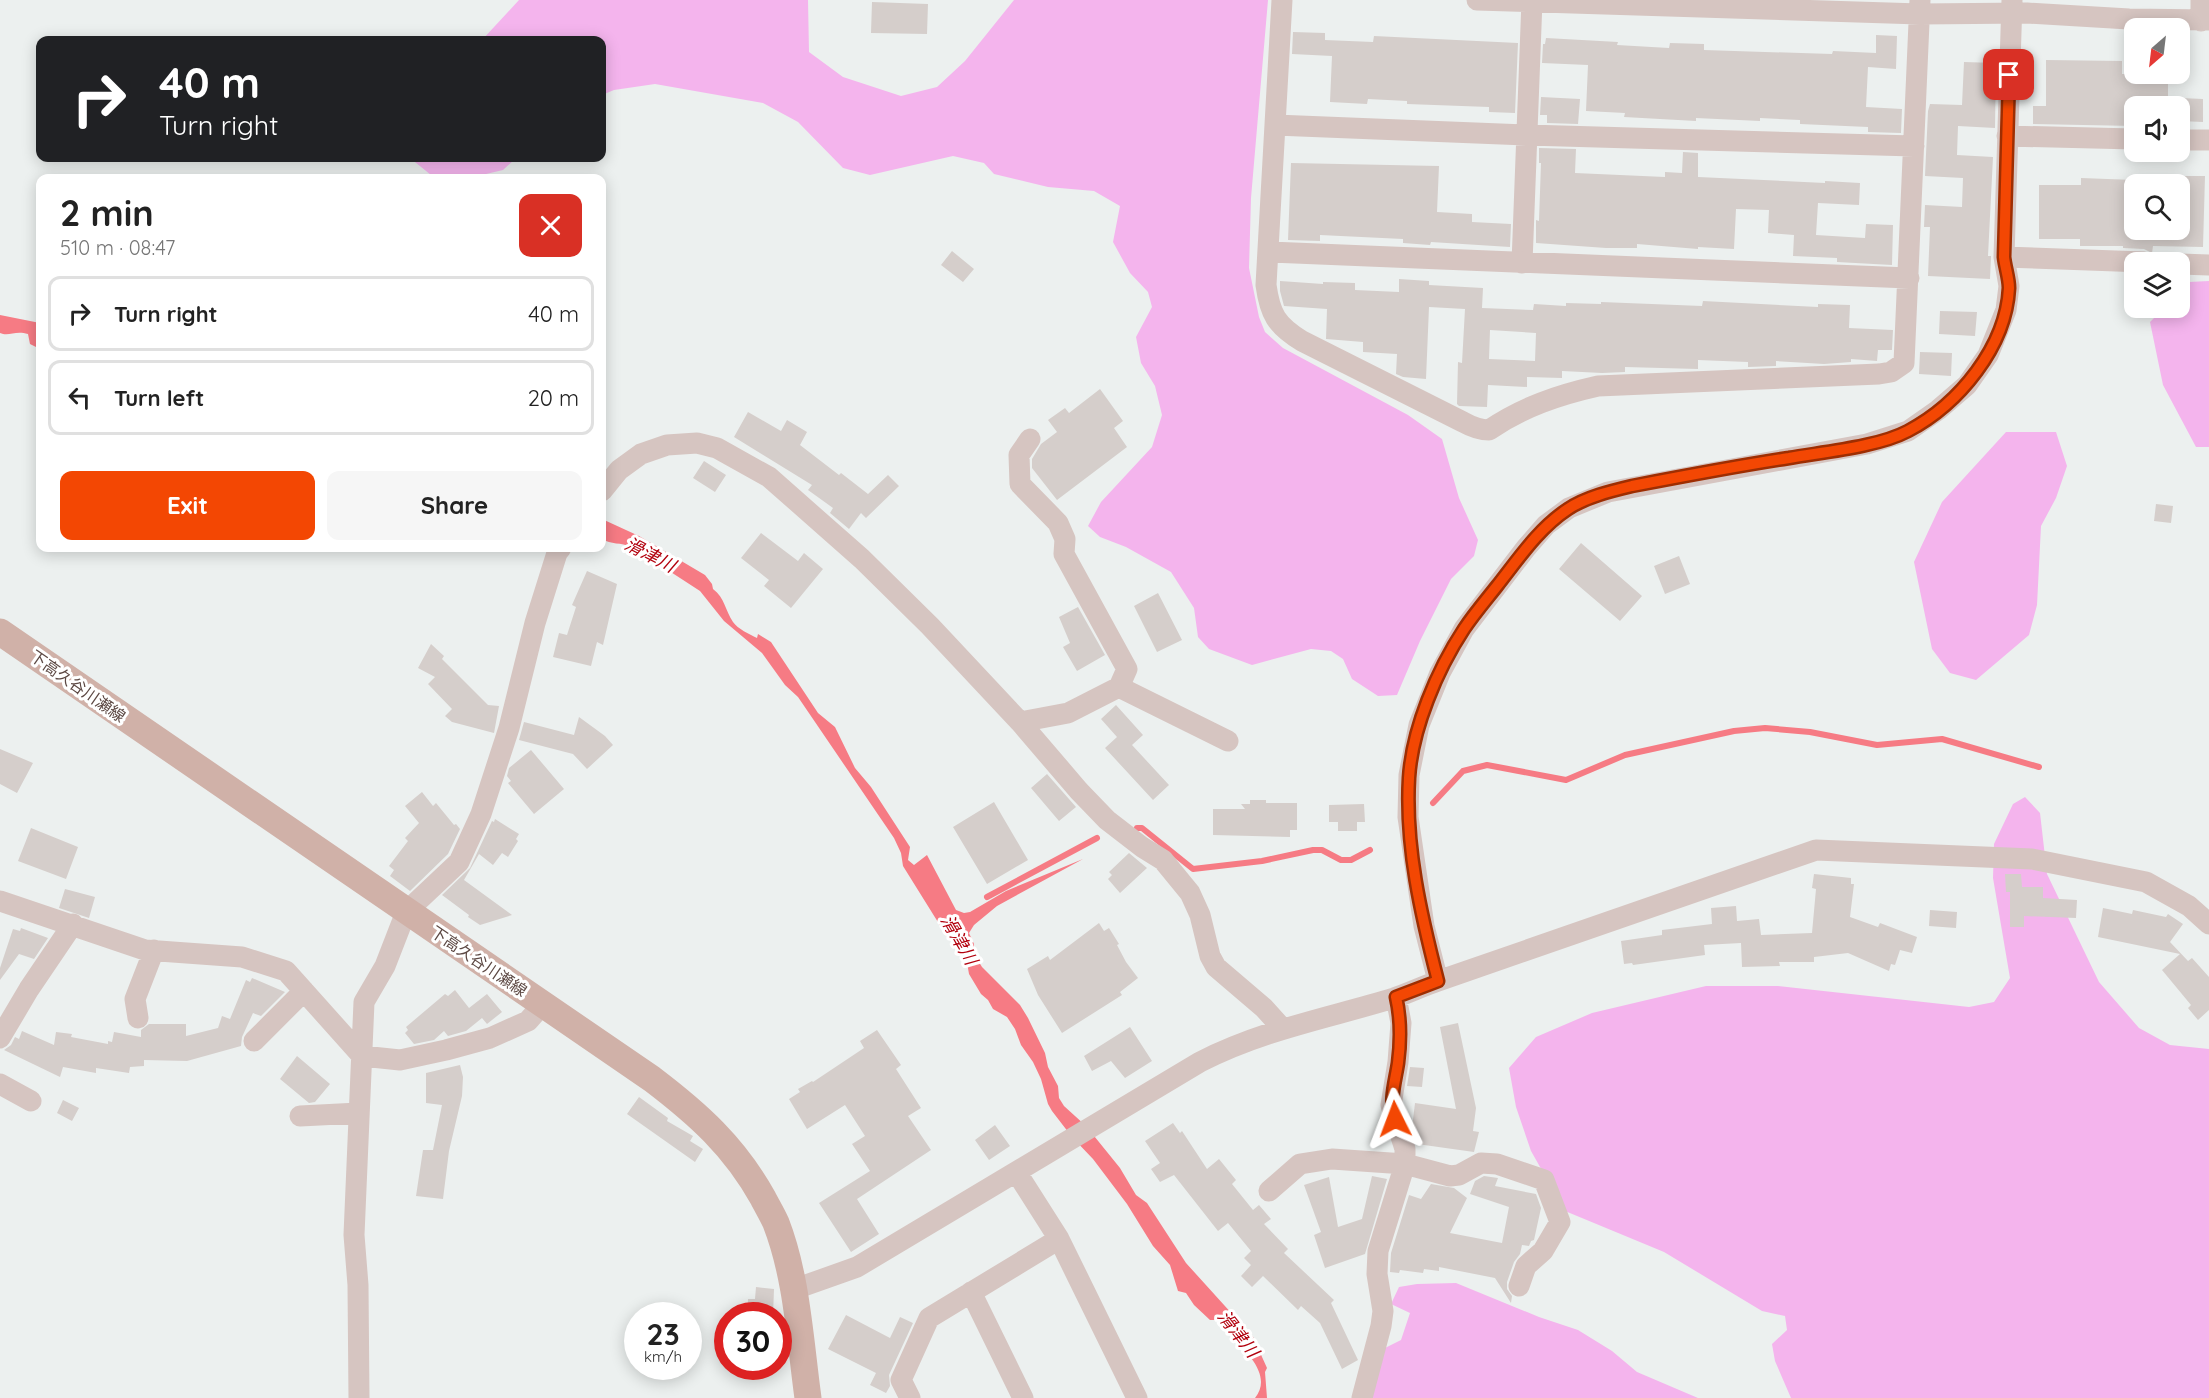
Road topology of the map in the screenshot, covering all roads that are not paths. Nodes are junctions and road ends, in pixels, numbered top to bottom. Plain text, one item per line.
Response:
1 (1282, 0) edge
2 (1477, 0) edge
3 (2201, 0) edge
4 (1532, 1) edge
5 (1656, 3) edge
6 (1920, 7) edge
7 (2012, 7) edge
8 (2129, 10) edge
9 (2205, 20) edge
10 (1275, 125) junction
11 (1527, 135) junction
12 (2007, 136) junction
13 (2124, 139) edge
14 (2190, 140) edge
15 (2209, 140) edge
16 (1914, 146) junction
17 (1269, 252) junction
18 (2004, 257) junction
19 (2124, 261) edge
20 (1522, 263) junction
21 (2190, 264) edge
22 (2209, 265) edge
23 (1909, 278) junction
24 (1030, 439) dead end
25 (606, 486) edge
26 (558, 552) edge
27 (0, 632) edge
28 (1119, 687) junction
29 (1020, 722) junction
30 (1228, 741) dead end
31 (0, 901) edge
32 (406, 912) junction
33 (73, 924) junction
34 (2209, 924) edge
35 (154, 950) junction
36 (1438, 981) junction
37 (304, 991) junction
38 (1396, 997) junction
39 (543, 1004) junction
40 (138, 1018) dead end
41 (1282, 1028) junction
42 (0, 1038) edge
43 (254, 1041) dead end
44 (362, 1056) junction
45 (0, 1084) edge
46 (31, 1101) dead end
47 (359, 1113) junction
48 (300, 1116) dead end
49 (1405, 1164) junction
50 (1017, 1173) junction
51 (1269, 1191) dead end
52 (1059, 1239) junction
53 (1519, 1286) dead end
54 (792, 1290) junction
55 (971, 1292) junction
56 (359, 1398) edge
57 (808, 1398) edge
58 (910, 1398) edge
59 (1023, 1398) edge
60 (1137, 1398) edge
61 (1362, 1398) edge

1 - 10 street
2 - 4 street
3 - 9 street
4 - 5 street
4 - 11 street
5 - 6 street
6 - 7 street
6 - 16 street
7 - 8 street
7 - 12 street
8 - 9 street
10 - 11 street
10 - 17 street
11 - 16 street
11 - 20 street
12 - 13 street
12 - 18 street
14 - 15 street
16 - 23 street
17 - 20 street
17 - 23 street
18 - 19 street
18 - 36 street
20 - 23 street
21 - 22 street
24 - 28 street
25 - 29 street
26 - 32 street
27 - 32 main road, 下高久谷川瀬線
28 - 29 street
28 - 30 street
29 - 41 street
31 - 33 street
32 - 39 main road, 下高久谷川瀬線
32 - 44 street
33 - 35 street
33 - 42 street
34 - 36 street
35 - 37 street
35 - 40 street
36 - 38 street
37 - 43 street
37 - 44 street
38 - 41 street
38 - 49 street
39 - 44 street
39 - 54 main road, 下高久谷川瀬線
41 - 50 street
44 - 47 street
45 - 46 street
47 - 48 street
47 - 56 street
49 - 51 street
49 - 53 street
49 - 61 street
50 - 52 street
50 - 54 street
52 - 55 street
52 - 60 street
54 - 57 main road, 下高久谷川瀬線
55 - 58 street
55 - 59 street

